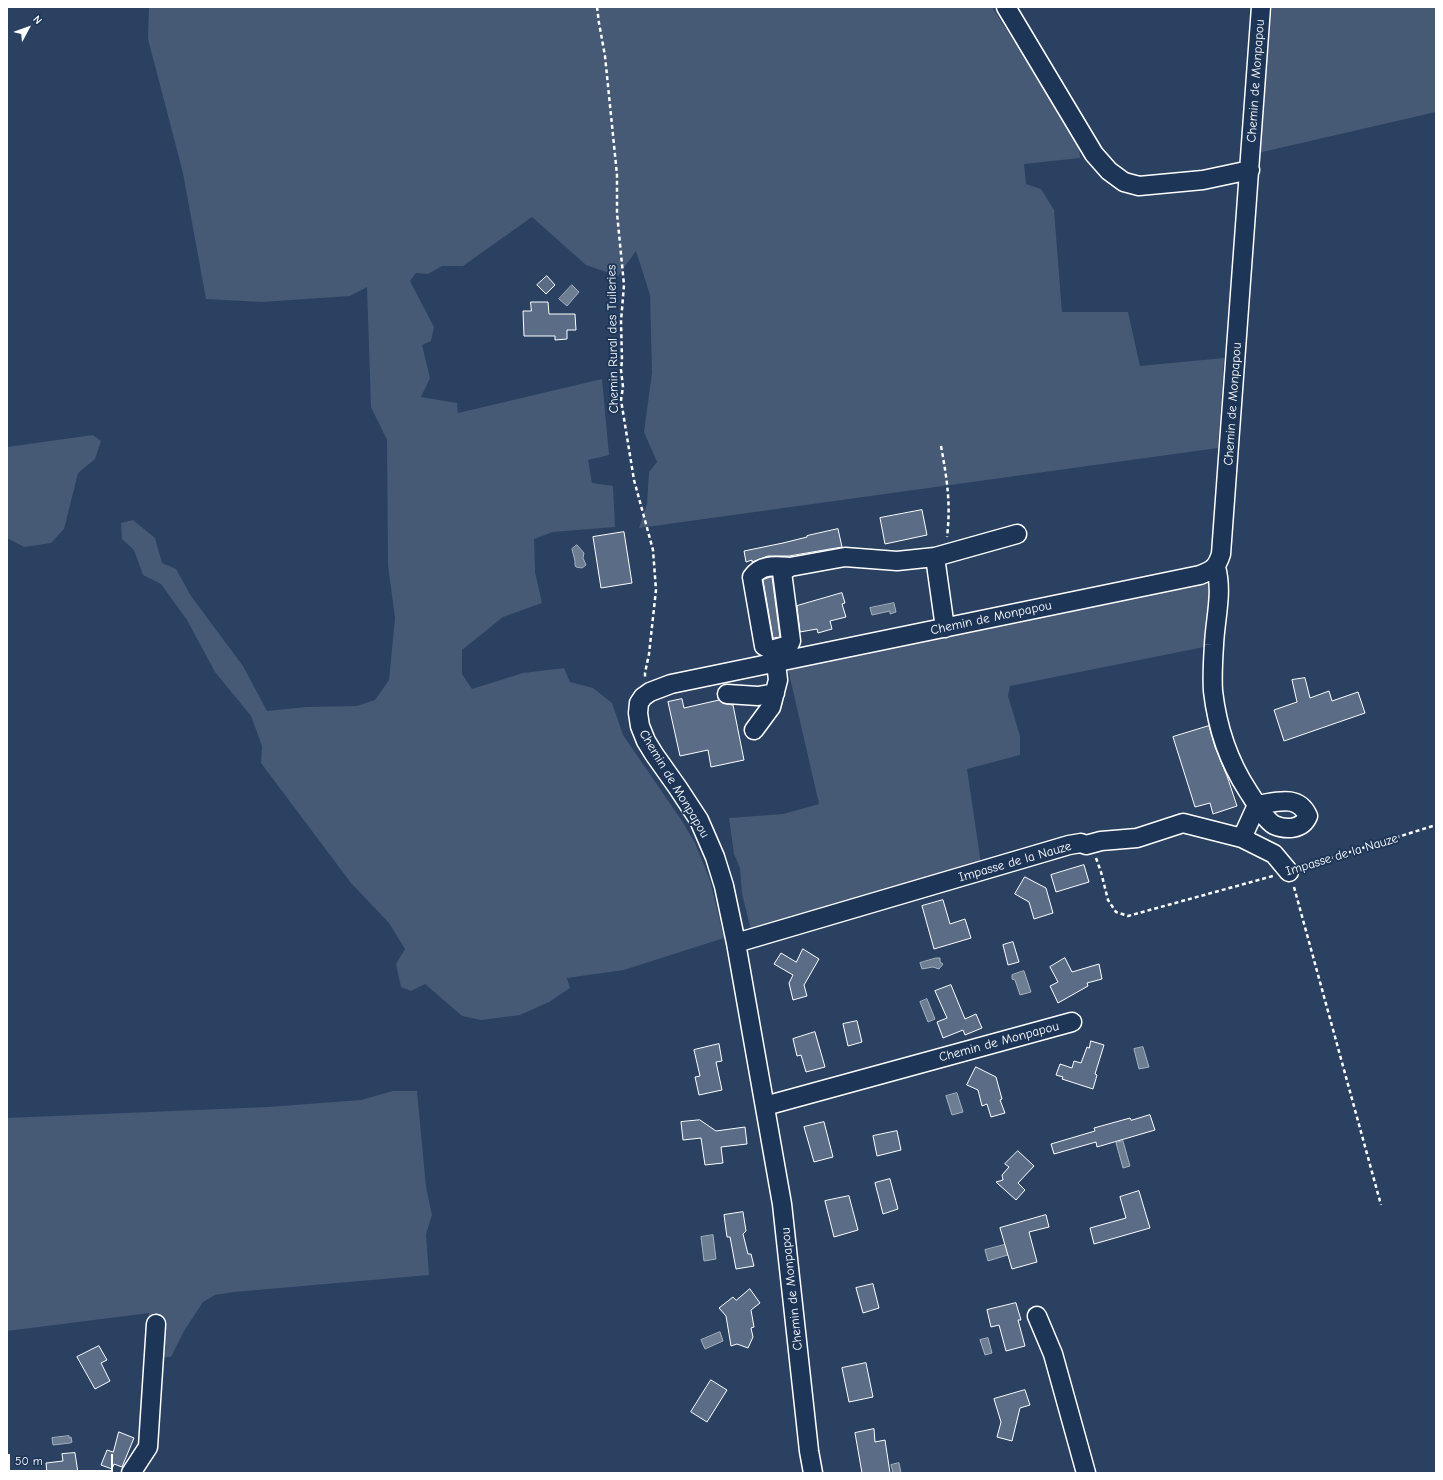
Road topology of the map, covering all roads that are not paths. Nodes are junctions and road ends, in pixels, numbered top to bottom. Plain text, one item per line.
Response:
1 (1006, 7) edge
2 (1261, 7) edge
3 (1250, 170) junction
4 (1017, 534) dead end
5 (940, 555) junction
6 (1216, 566) junction
7 (790, 567) dead end
8 (945, 628) junction
9 (776, 663) junction
10 (775, 693) junction
11 (727, 694) dead end
12 (754, 730) dead end
13 (1257, 805) junction
14 (1283, 828) junction
15 (1242, 838) junction
16 (1274, 854) junction
17 (1289, 872) road end
18 (736, 943) junction
19 (1072, 1022) dead end
20 (765, 1106) junction
21 (1037, 1316) dead end
22 (156, 1324) dead end
23 (131, 1473) edge
24 (813, 1473) edge
25 (1086, 1473) edge

1 - 3 street
2 - 3 street, Chemin de Monpapou
3 - 6 street, Chemin de Monpapou
4 - 5 street
5 - 7 street
5 - 8 street
6 - 8 street, Chemin de Monpapou
6 - 13 street
8 - 9 street, Chemin de Monpapou
9 - 10 street
9 - 18 street, Chemin de Monpapou
10 - 11 street
10 - 12 street
13 - 14 street
13 - 14 street
13 - 15 street
14 - 16 street
15 - 16 street
15 - 18 street, Impasse de la Nauze
16 - 17 street
18 - 20 street, Chemin de Monpapou
19 - 20 street, Chemin de Monpapou
20 - 24 street, Chemin de Monpapou
21 - 25 street
22 - 23 street

